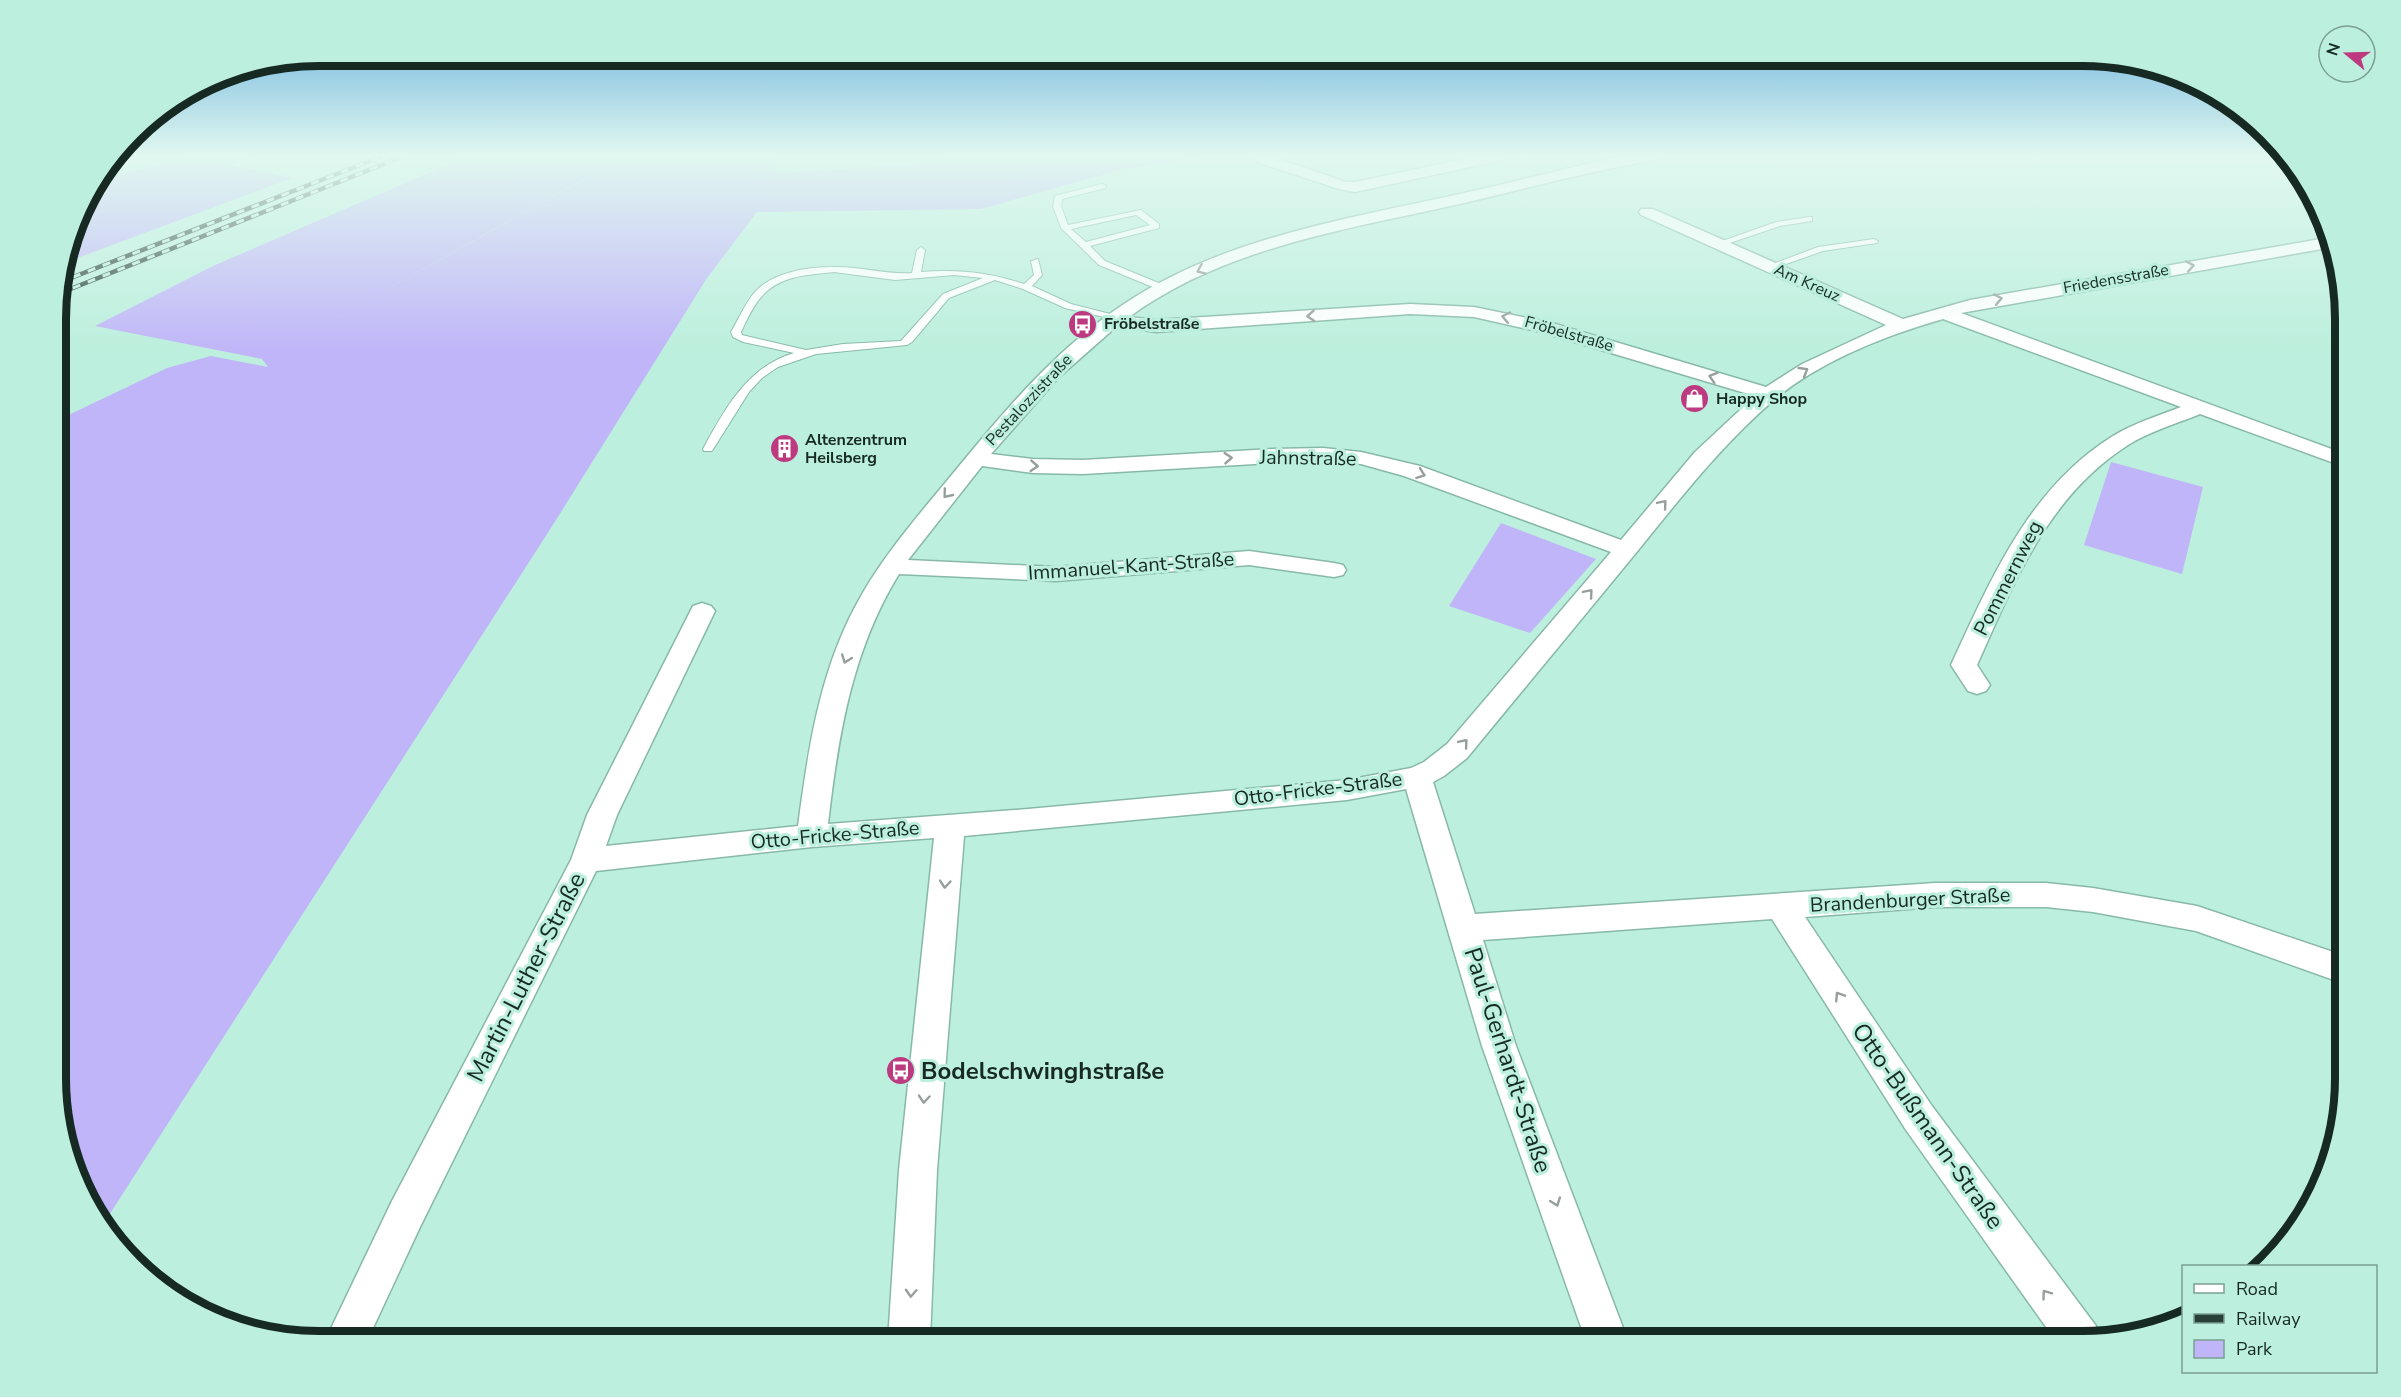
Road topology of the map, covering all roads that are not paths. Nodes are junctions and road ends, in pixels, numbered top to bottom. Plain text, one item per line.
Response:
1 (1063, 221) edge
2 (1096, 221) edge
3 (1150, 221) edge
4 (1357, 221) edge
5 (1667, 221) edge
6 (1796, 221) edge
7 (1065, 228) junction
8 (1874, 241) dead end
9 (1718, 244) junction
10 (2323, 244) edge
11 (1084, 245) junction
12 (921, 250) dead end
13 (1035, 261) dead end
14 (1769, 267) junction
15 (916, 275) junction
16 (995, 277) junction
17 (1026, 287) junction
18 (1163, 288) junction
19 (1941, 312) junction
20 (1115, 318) junction
21 (1902, 325) junction
22 (806, 353) junction
23 (1769, 394) junction
24 (2198, 408) junction
25 (708, 449) dead end
26 (2335, 457) edge
27 (976, 459) junction
28 (1626, 549) junction
29 (892, 566) junction
30 (1334, 570) dead end
31 (702, 611) dead end
32 (1977, 685) dead end
33 (1417, 777) junction
34 (950, 825) junction
35 (812, 836) junction
36 (586, 860) junction
37 (1781, 907) junction
38 (1465, 928) junction
39 (2335, 967) edge
40 (351, 1331) edge
41 (910, 1331) edge
42 (1603, 1331) edge
43 (2074, 1331) edge

1 - 7 lane
2 - 7 lane
3 - 11 lane
4 -> 18 street, Pestalozzistraße
5 - 9 street, Am Kreuz
6 - 9 lane
7 - 11 lane
8 - 14 lane
9 - 14 street, Am Kreuz
19 -> 10 street, Friedensstraße
11 - 18 lane
12 - 15 lane
13 - 17 lane
14 - 21 street, Am Kreuz
15 - 16 lane
15 - 22 lane
16 - 17 lane
16 - 22 lane
17 - 20 lane
18 - 20 street, Pestalozzistraße
19 - 21 street, Friedensstraße
19 - 24 street
23 -> 20 street, Fröbelstraße
20 - 27 street, Pestalozzistraße
23 -> 21 street, Otto-Fricke-Straße
22 - 25 lane
28 -> 23 street, Otto-Fricke-Straße
24 - 26 street
24 - 32 street, Pommernweg
27 -> 28 street, Jahnstraße
27 -> 29 street, Pestalozzistraße
33 -> 28 street, Otto-Fricke-Straße
29 - 30 street, Immanuel-Kant-Straße
29 -> 35 street, Pestalozzistraße
31 - 36 street, Martin-Luther-Straße
33 - 34 street, Otto-Fricke-Straße
33 - 38 street, Paul-Gerhardt-Straße
34 - 35 street, Otto-Fricke-Straße
34 -> 41 street
35 - 36 street, Otto-Fricke-Straße
36 - 40 street, Martin-Luther-Straße
37 - 38 street, Brandenburger Straße
37 - 39 street, Brandenburger Straße
43 -> 37 street, Otto-Bußmann-Straße
38 -> 42 street, Paul-Gerhardt-Straße

